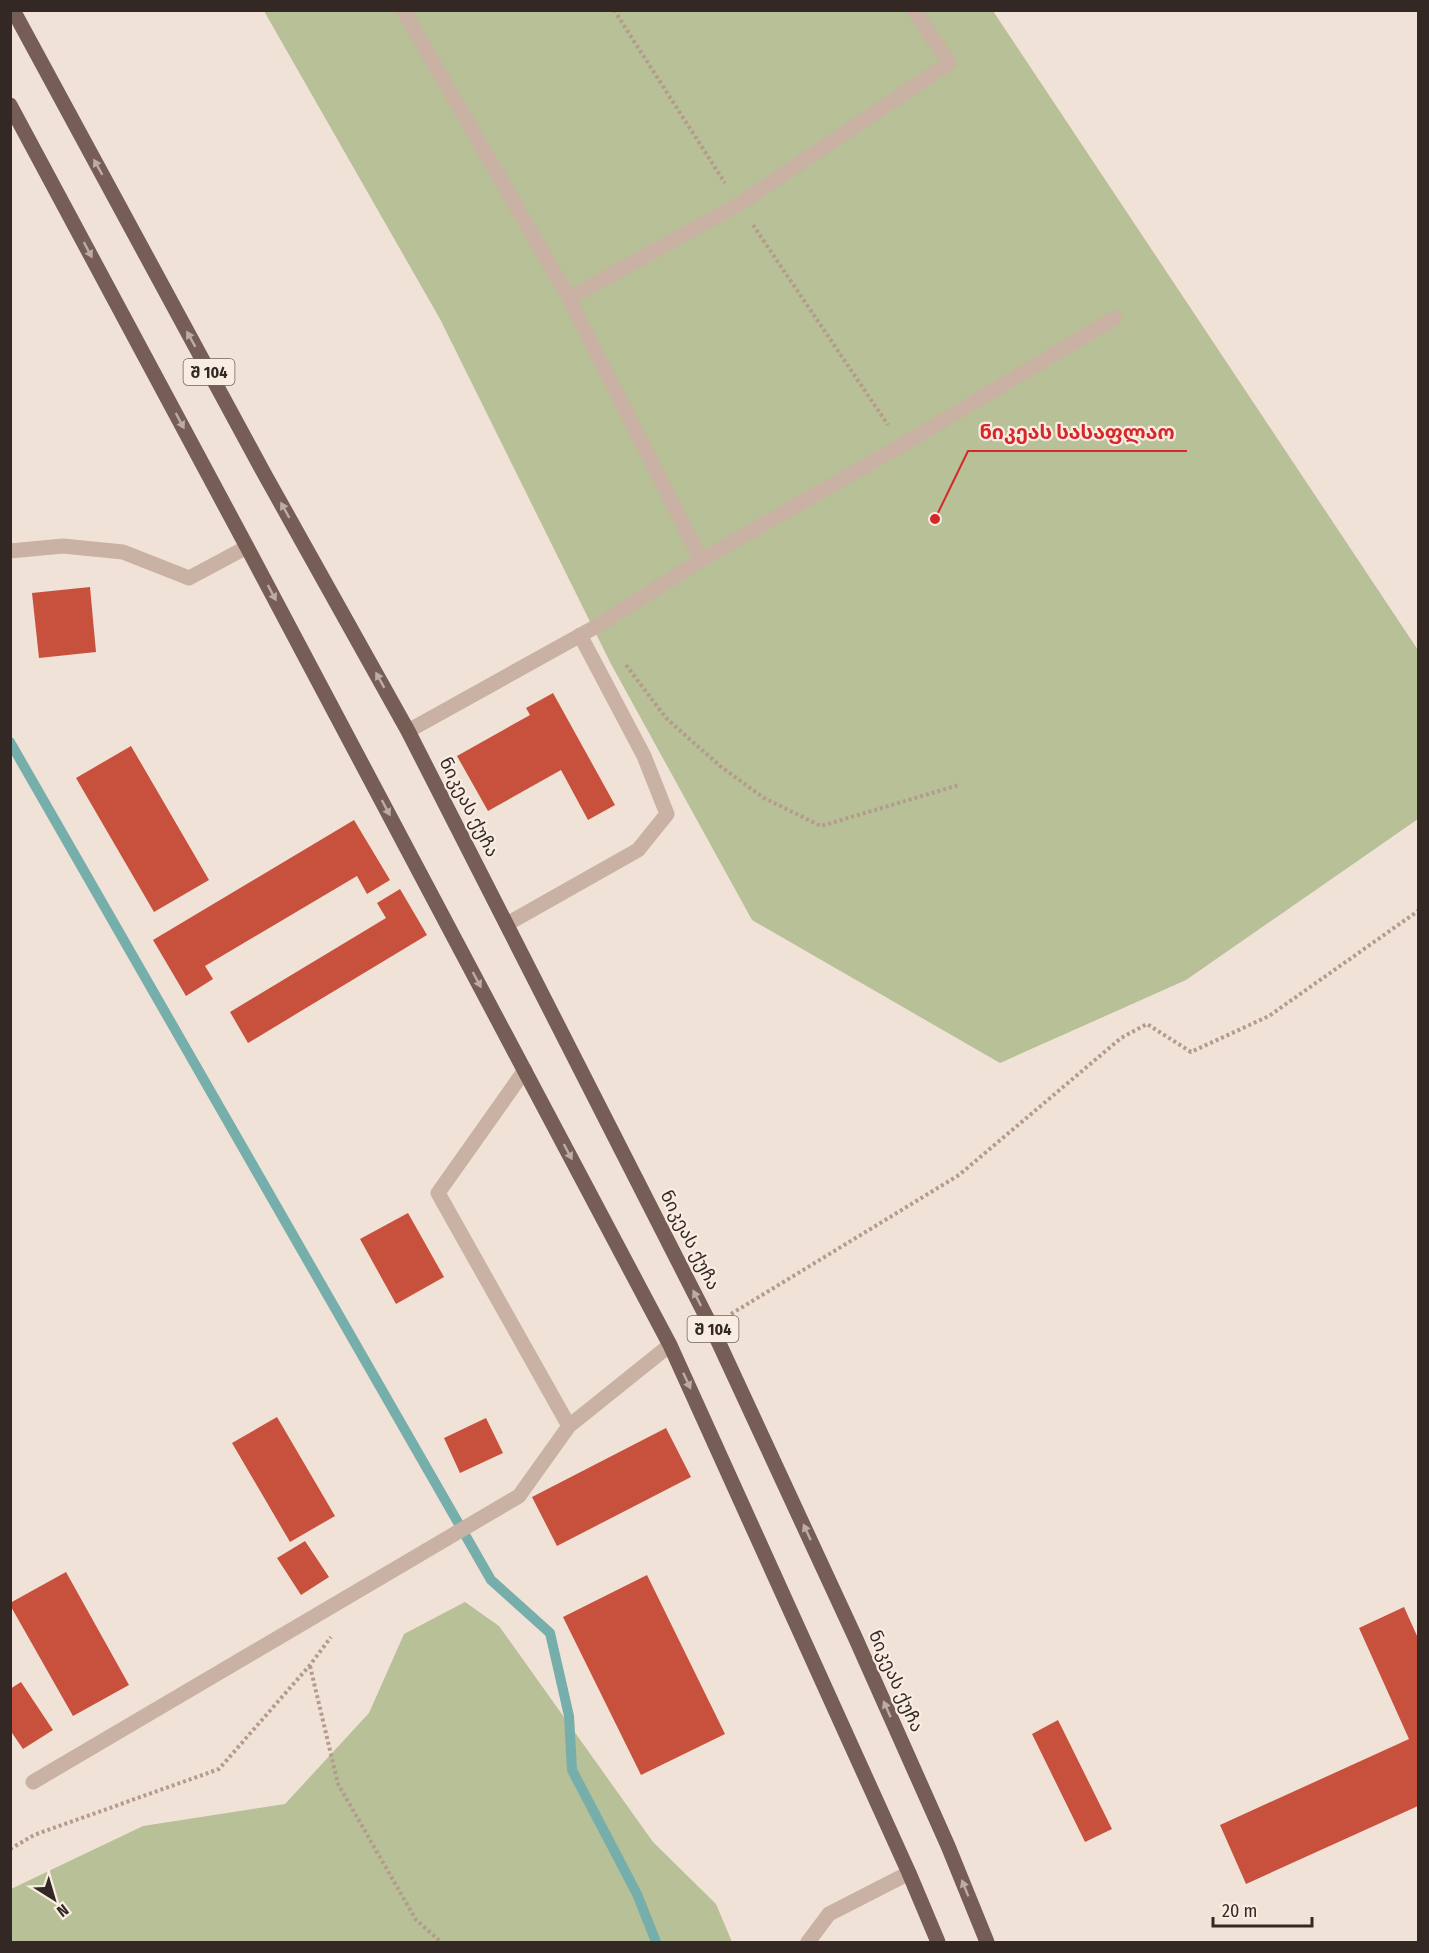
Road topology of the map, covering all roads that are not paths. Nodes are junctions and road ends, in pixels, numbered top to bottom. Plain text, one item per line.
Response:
1 (13, 10) edge
2 (403, 10) edge
3 (914, 10) edge
4 (10, 105) edge
5 (569, 298) junction
6 (1114, 318) dead end
7 (247, 547) junction
8 (10, 551) edge
9 (702, 560) junction
10 (580, 635) junction
11 (408, 731) junction
12 (507, 924) junction
13 (525, 1070) junction
14 (670, 1345) junction
15 (569, 1426) junction
16 (33, 1782) dead end
17 (909, 1873) junction
18 (808, 1942) edge
19 (938, 1942) edge
20 (987, 1942) edge

11 -> 1 main road, შ 104
2 - 5 lane
3 - 5 lane
4 -> 7 main road, შ 104
5 - 9 lane
6 - 9 lane
7 - 8 lane
7 -> 13 main road, შ 104
9 - 10 lane
10 - 11 lane
10 - 12 lane
11 - 12 main road, ნიკეას ქუჩა / შ 104
20 -> 12 main road, ნიკეას ქუჩა / შ 104
13 -> 14 main road, შ 104
13 - 15 lane
14 - 15 lane
14 -> 17 main road, შ 104
15 - 16 lane
17 - 18 lane
17 - 19 main road, შ 104

